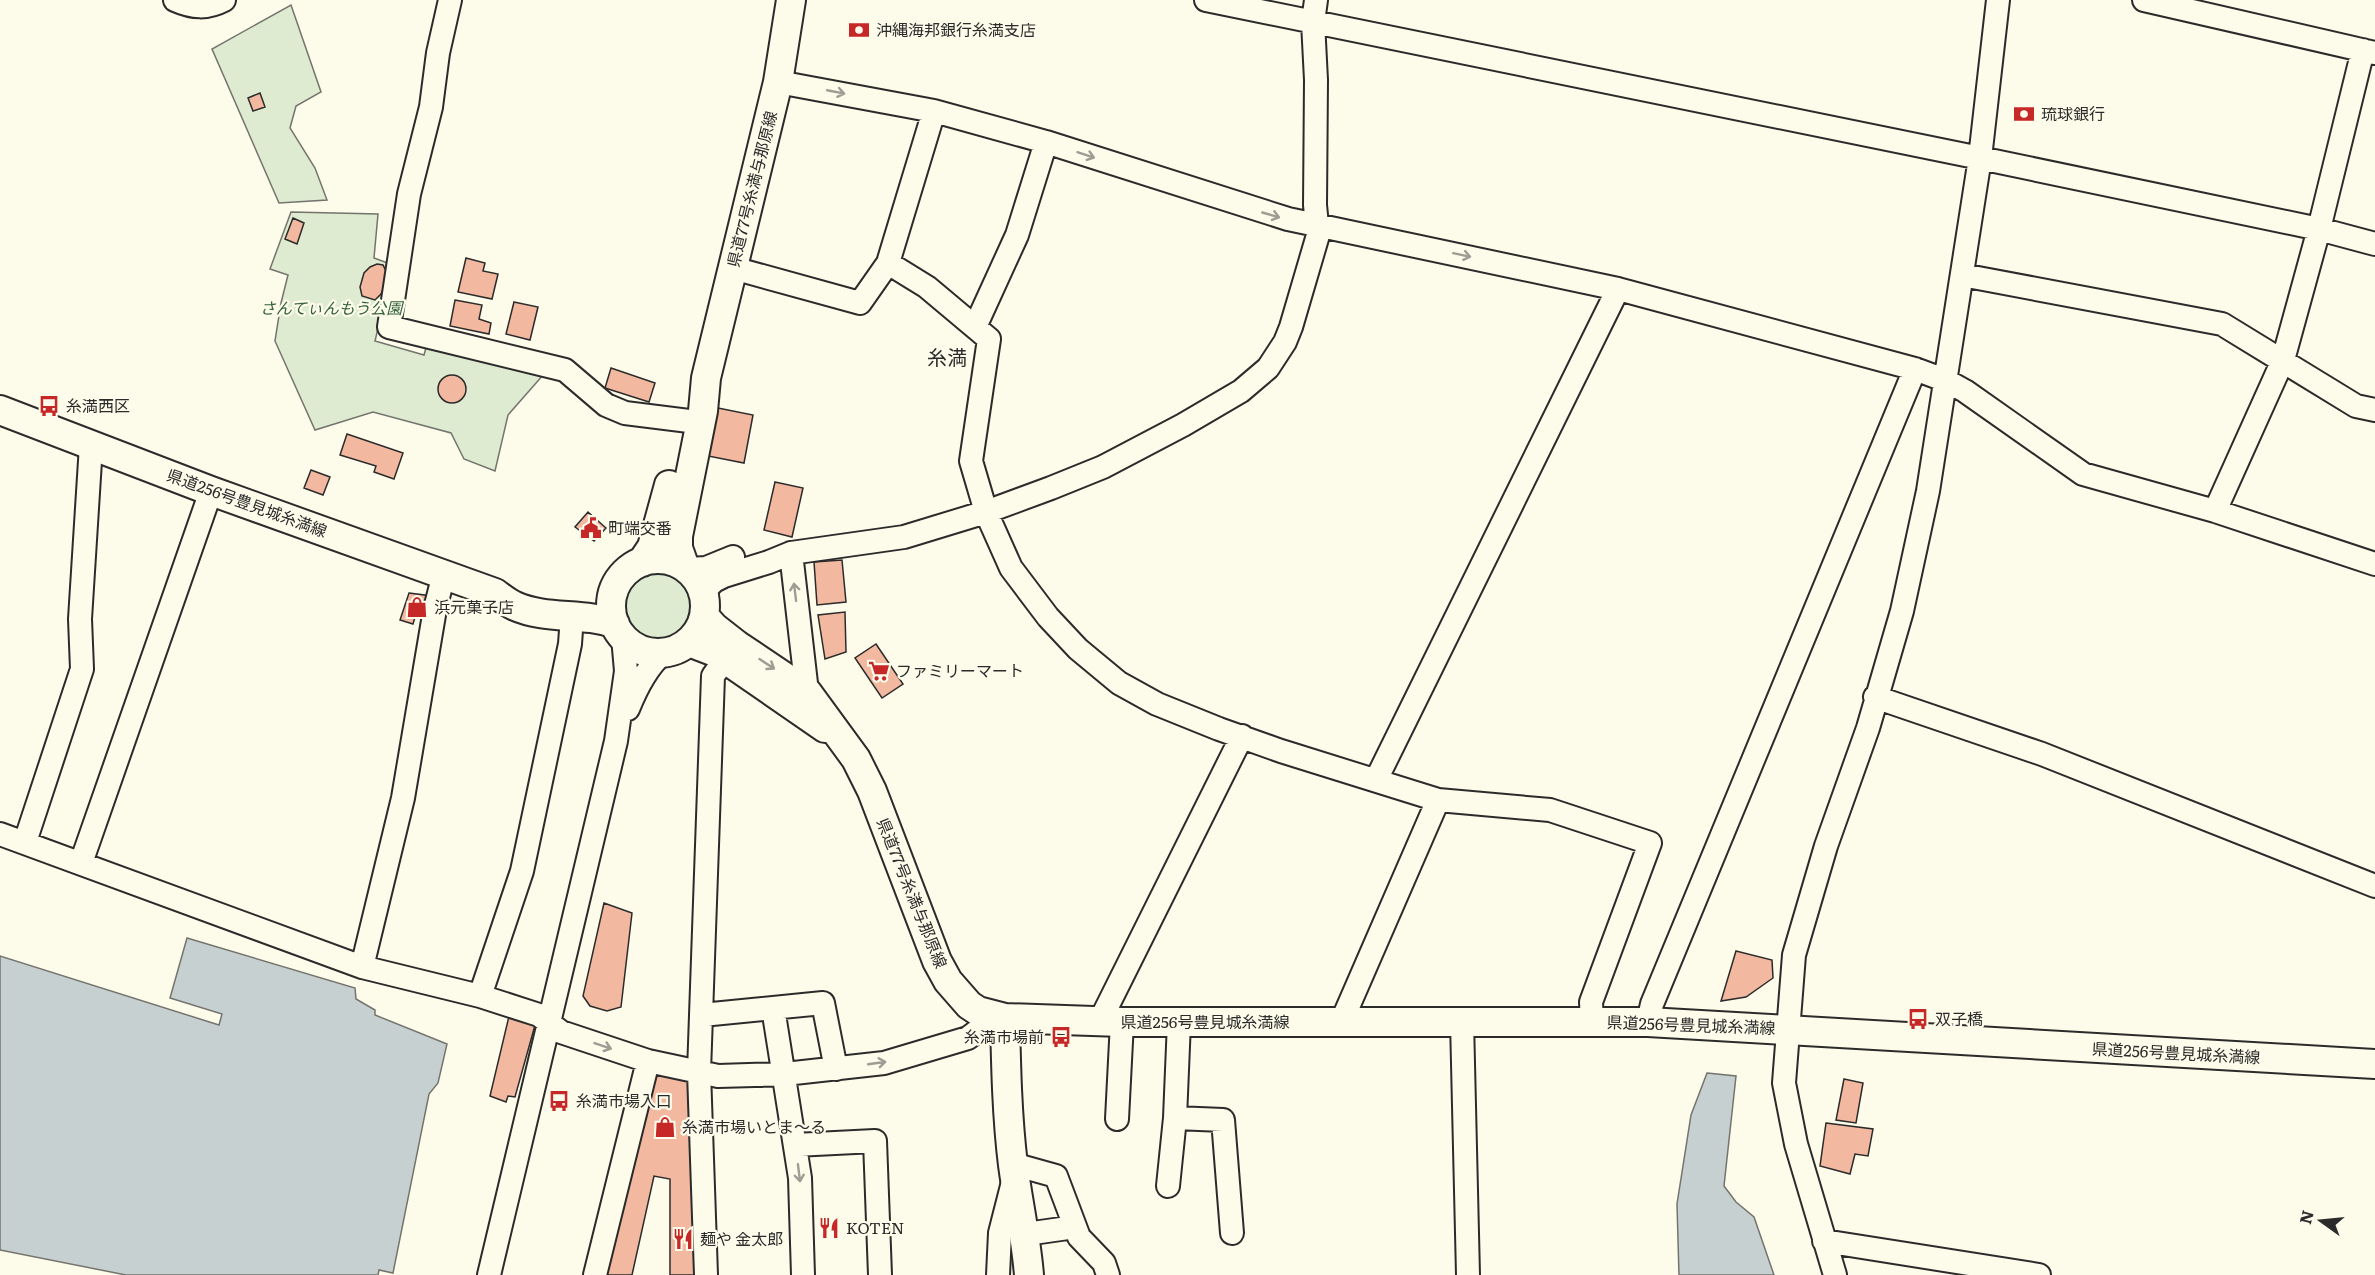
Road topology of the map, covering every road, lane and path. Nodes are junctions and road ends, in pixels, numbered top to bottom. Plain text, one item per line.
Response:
1 (175, 0) edge
2 (224, 0) edge
3 (450, 0) edge
4 (791, 0) edge
5 (1206, 0) edge
6 (1998, 0) edge
7 (2144, 0) edge
8 (2233, 9) edge
9 (1314, 11) edge
10 (2369, 52) edge
11 (778, 82) junction
12 (934, 111) junction
13 (1046, 142) junction
14 (1980, 158) junction
15 (1317, 225) junction
16 (2319, 229) junction
17 (2375, 244) edge
18 (888, 263) junction
19 (733, 268) junction
20 (1962, 275) junction
21 (1618, 289) junction
22 (975, 327) junction
23 (2283, 360) junction
24 (1915, 369) junction
25 (706, 378) junction
26 (1947, 381) junction
27 (0, 410) edge
28 (2375, 410) edge
29 (689, 421) junction
30 (91, 445) junction
31 (211, 491) junction
32 (2215, 511) junction
33 (986, 512) junction
34 (791, 553) junction
35 (642, 562) junction
36 (2375, 564) edge
37 (444, 574) junction
38 (616, 586) junction
39 (695, 586) junction
40 (495, 593) junction
41 (572, 616) junction
42 (619, 631) junction
43 (689, 642) junction
44 (663, 653) junction
45 (725, 658) junction
46 (807, 692) junction
47 (1875, 697) junction
48 (1242, 736) junction
49 (840, 737) junction
50 (616, 741) junction
51 (1376, 780) junction
52 (1438, 800) junction
53 (0, 834) edge
54 (25, 842) junction
55 (81, 862) junction
56 (2375, 886) edge
57 (363, 967) junction
58 (480, 996) junction
59 (773, 1008) junction
60 (702, 1015) junction
61 (1001, 1017) junction
62 (1462, 1021) junction
63 (550, 1022) junction
64 (1111, 1022) junction
65 (1179, 1022) junction
66 (1592, 1022) junction
67 (1341, 1023) junction
68 (1648, 1023) junction
69 (1787, 1030) junction
70 (648, 1061) junction
71 (2375, 1064) edge
72 (836, 1069) junction
73 (699, 1072) junction
74 (785, 1074) junction
75 (1175, 1118) junction
76 (1117, 1119) dead end
77 (795, 1145) junction
78 (1014, 1169) junction
79 (1168, 1186) dead end
80 (1076, 1227) junction
81 (1232, 1233) dead end
82 (1026, 1234) junction
83 (1824, 1241) junction
84 (489, 1275) edge
85 (595, 1275) edge
86 (706, 1275) edge
87 (803, 1275) edge
88 (880, 1275) edge
89 (998, 1275) edge
90 (1029, 1275) edge
91 (1108, 1275) edge
92 (1468, 1275) edge
93 (1835, 1275) edge
94 (2039, 1275) edge

1 - 2 street
3 - 29 street
4 - 11 main road, 県道77号糸満与那原線
5 - 9 street
6 - 14 street
7 - 8 street
8 - 10 street
9 - 14 street
9 - 15 street
10 - 16 street
11 -> 12 street
11 - 19 main road, 県道77号糸満与那原線
12 - 13 street
12 - 18 street
13 -> 15 street
13 - 22 street
14 - 16 street
14 - 20 street
15 -> 21 street
15 - 33 street
16 - 17 street
16 - 23 street
18 - 19 street
18 - 22 street
19 - 25 main road, 県道77号糸満与那原線
20 - 23 street
20 - 26 street
21 - 24 street
21 - 51 street
22 - 33 street
23 - 28 street
23 - 32 street
24 - 26 street
24 - 68 street
25 - 29 main road, 県道77号糸満与那原線
25 - 39 main road, 県道77号糸満与那原線
26 - 32 street
26 - 47 street
27 - 30 main road, 県道256号豊見城糸満線
29 - 35 main road, 県道77号糸満与那原線
30 - 31 main road, 県道256号豊見城糸満線
30 - 54 street
31 - 37 main road, 県道256号豊見城糸満線
31 - 55 street
32 - 36 street
33 - 34 street
33 - 48 street
34 - 39 street
46 -> 34 street
35 - 38 main road
35 - 39 main road
37 - 40 main road, 県道256号豊見城糸満線
37 - 57 street
38 - 40 main road, 県道256号豊見城糸満線
38 - 42 main road
39 - 43 main road
39 -> 46 main road, 県道77号糸満与那原線
40 - 41 main road, 県道256号豊見城糸満線
41 - 42 main road, 県道256号豊見城糸満線
41 - 58 street
42 - 44 main road
42 - 50 street
43 - 44 main road
43 - 45 main road, 県道77号糸満与那原線
44 - 50 street
45 - 49 main road, 県道77号糸満与那原線
45 - 60 street
46 - 49 main road, 県道77号糸満与那原線
47 - 56 street
47 - 69 street
48 - 51 street
48 - 64 street
49 - 61 main road, 県道77号糸満与那原線
50 - 63 street
51 - 52 street
52 - 66 street
52 - 67 street
53 - 54 street
54 - 55 street
55 - 57 street
57 - 58 street
58 - 63 street
59 - 60 street
59 - 72 street
59 - 74 street
60 - 73 street
61 - 64 main road, 県道256号豊見城糸満線
72 -> 61 street
61 - 78 main road
62 - 66 main road, 県道256号豊見城糸満線
62 - 67 main road, 県道256号豊見城糸満線
62 - 92 street
63 -> 70 street
63 - 84 street
64 - 65 main road, 県道256号豊見城糸満線
64 - 76 street
65 - 67 main road, 県道256号豊見城糸満線
65 - 75 street
66 - 68 main road, 県道256号豊見城糸満線
68 - 69 main road, 県道256号豊見城糸満線
69 - 71 main road, 県道256号豊見城糸満線
69 - 83 street
70 - 73 street
70 - 85 street
72 - 74 street
73 - 74 street
73 - 86 street
74 - 77 street
75 - 79 street
75 - 81 street
77 -> 87 street
77 - 88 street
78 - 80 street
78 - 82 main road
78 - 89 street
80 - 82 street
80 - 91 street
82 - 90 main road
83 - 93 street
83 - 94 street

